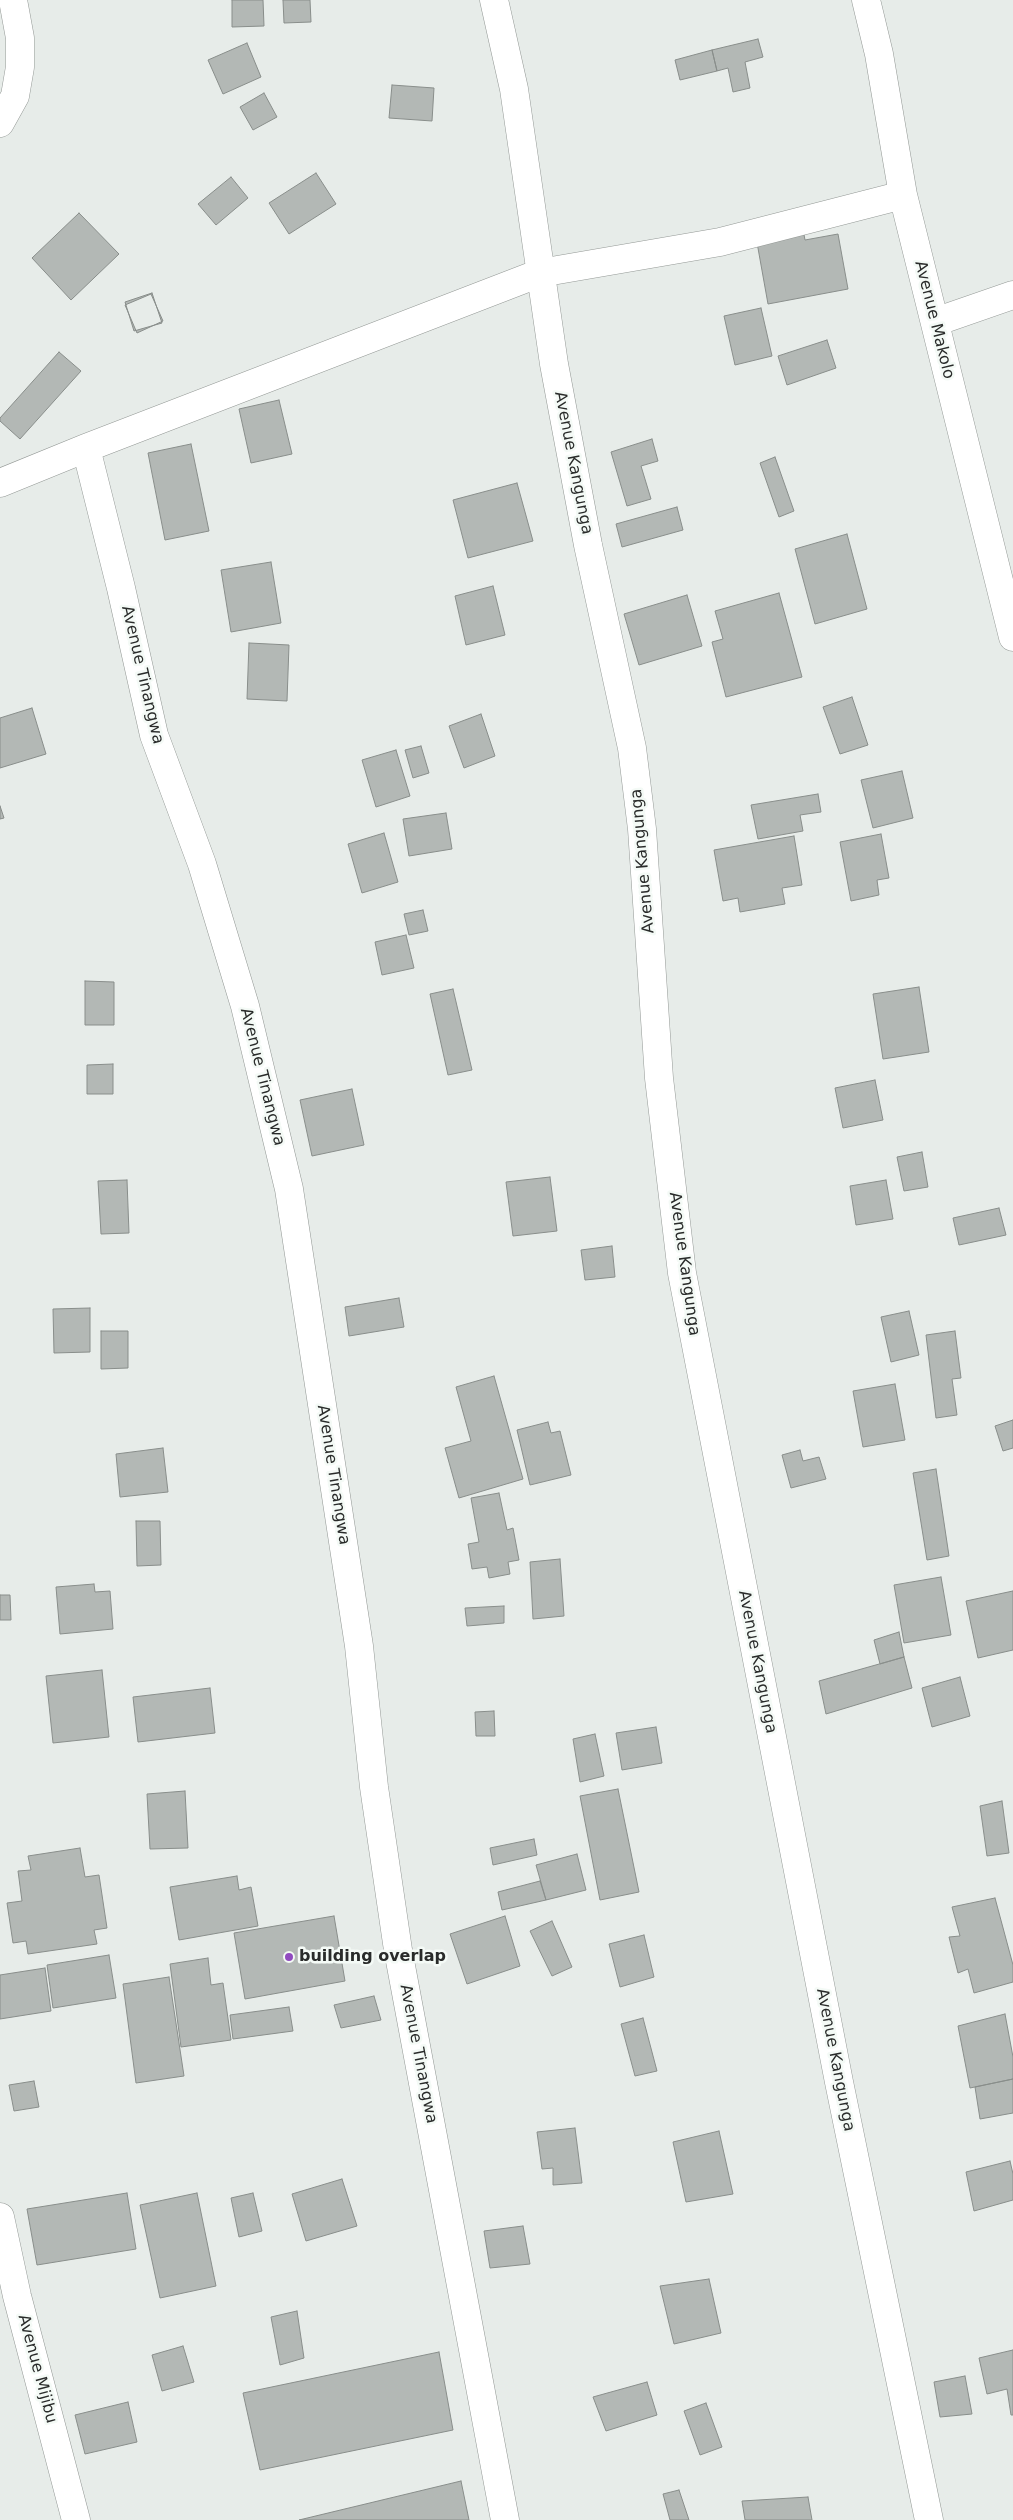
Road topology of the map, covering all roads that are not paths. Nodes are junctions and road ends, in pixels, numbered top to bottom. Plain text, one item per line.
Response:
1 (13, 0) edge
2 (494, 0) edge
3 (866, 0) edge
4 (0, 123) edge
5 (903, 195) junction
6 (540, 273) junction
7 (1013, 295) edge
8 (935, 322) junction
9 (86, 448) junction
10 (0, 483) edge
11 (1013, 637) edge
12 (0, 2217) edge
13 (76, 2520) edge
14 (505, 2520) edge
15 (929, 2520) edge

1 - 4 street
2 - 6 street, Avenue Kangunga
3 - 5 street, Avenue Makolo
5 - 6 street
5 - 8 street, Avenue Makolo
6 - 9 street
6 - 15 street, Avenue Kangunga
7 - 8 street
8 - 11 street, Avenue Makolo
9 - 10 street
9 - 14 street, Avenue Tinangwa
12 - 13 street, Avenue Mijibu

